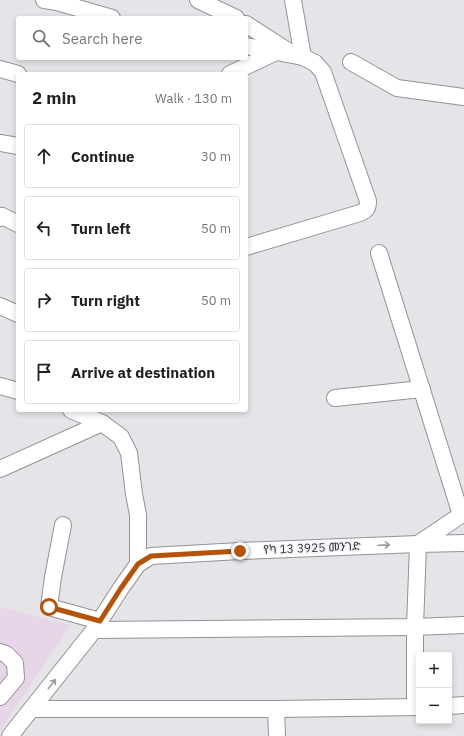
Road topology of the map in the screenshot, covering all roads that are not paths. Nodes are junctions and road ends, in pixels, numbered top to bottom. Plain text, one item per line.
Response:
1 (44, 0) edge
2 (198, 0) edge
3 (293, 0) edge
4 (105, 16) edge
5 (232, 16) edge
6 (248, 25) edge
7 (248, 46) edge
8 (276, 52) junction
9 (300, 56) junction
10 (351, 62) dead end
11 (0, 69) edge
12 (234, 72) edge
13 (16, 73) edge
14 (464, 96) edge
15 (0, 143) edge
16 (16, 146) edge
17 (0, 218) edge
18 (16, 223) edge
19 (248, 246) edge
20 (379, 253) dead end
21 (0, 306) edge
22 (16, 313) edge
23 (0, 386) edge
24 (422, 389) junction
25 (16, 390) edge
26 (335, 398) dead end
27 (76, 412) edge
28 (102, 422) junction
29 (0, 469) edge
30 (463, 518) edge
31 (63, 525) dead end
32 (418, 544) junction
33 (464, 544) edge
34 (138, 564) junction
35 (464, 625) edge
36 (97, 626) junction
37 (415, 626) junction
38 (0, 652) edge
39 (417, 688) edge
40 (0, 697) edge
41 (464, 705) edge
42 (452, 706) edge
43 (416, 707) edge
44 (32, 709) junction
45 (276, 709) junction
46 (10, 736) edge
47 (277, 736) edge

1 - 4 street
2 - 5 street
3 - 9 street
6 - 9 street
7 - 8 street
8 - 9 street
8 - 12 street
9 - 19 street
10 - 14 street
11 - 13 street
15 - 16 street
17 - 18 street
20 - 24 street
21 - 22 street
23 - 25 street
24 - 26 street
24 - 30 street
27 - 28 street
28 - 29 street
28 - 34 street
30 - 32 street
31 - 36 street
32 - 33 street, የካ 13 3925 መንገድ
34 -> 32 street, የካ 13 3925 መንገድ
32 - 37 street
34 - 36 street, የካ 13 3925 መንገድ
35 - 37 street
36 - 37 street
44 -> 36 street, የካ 13 3925 መንገድ
37 - 39 street
38 - 40 street
41 - 42 street
43 - 45 street
44 - 45 street
44 - 46 street, የካ 13 3925 መንገድ
45 - 47 street

